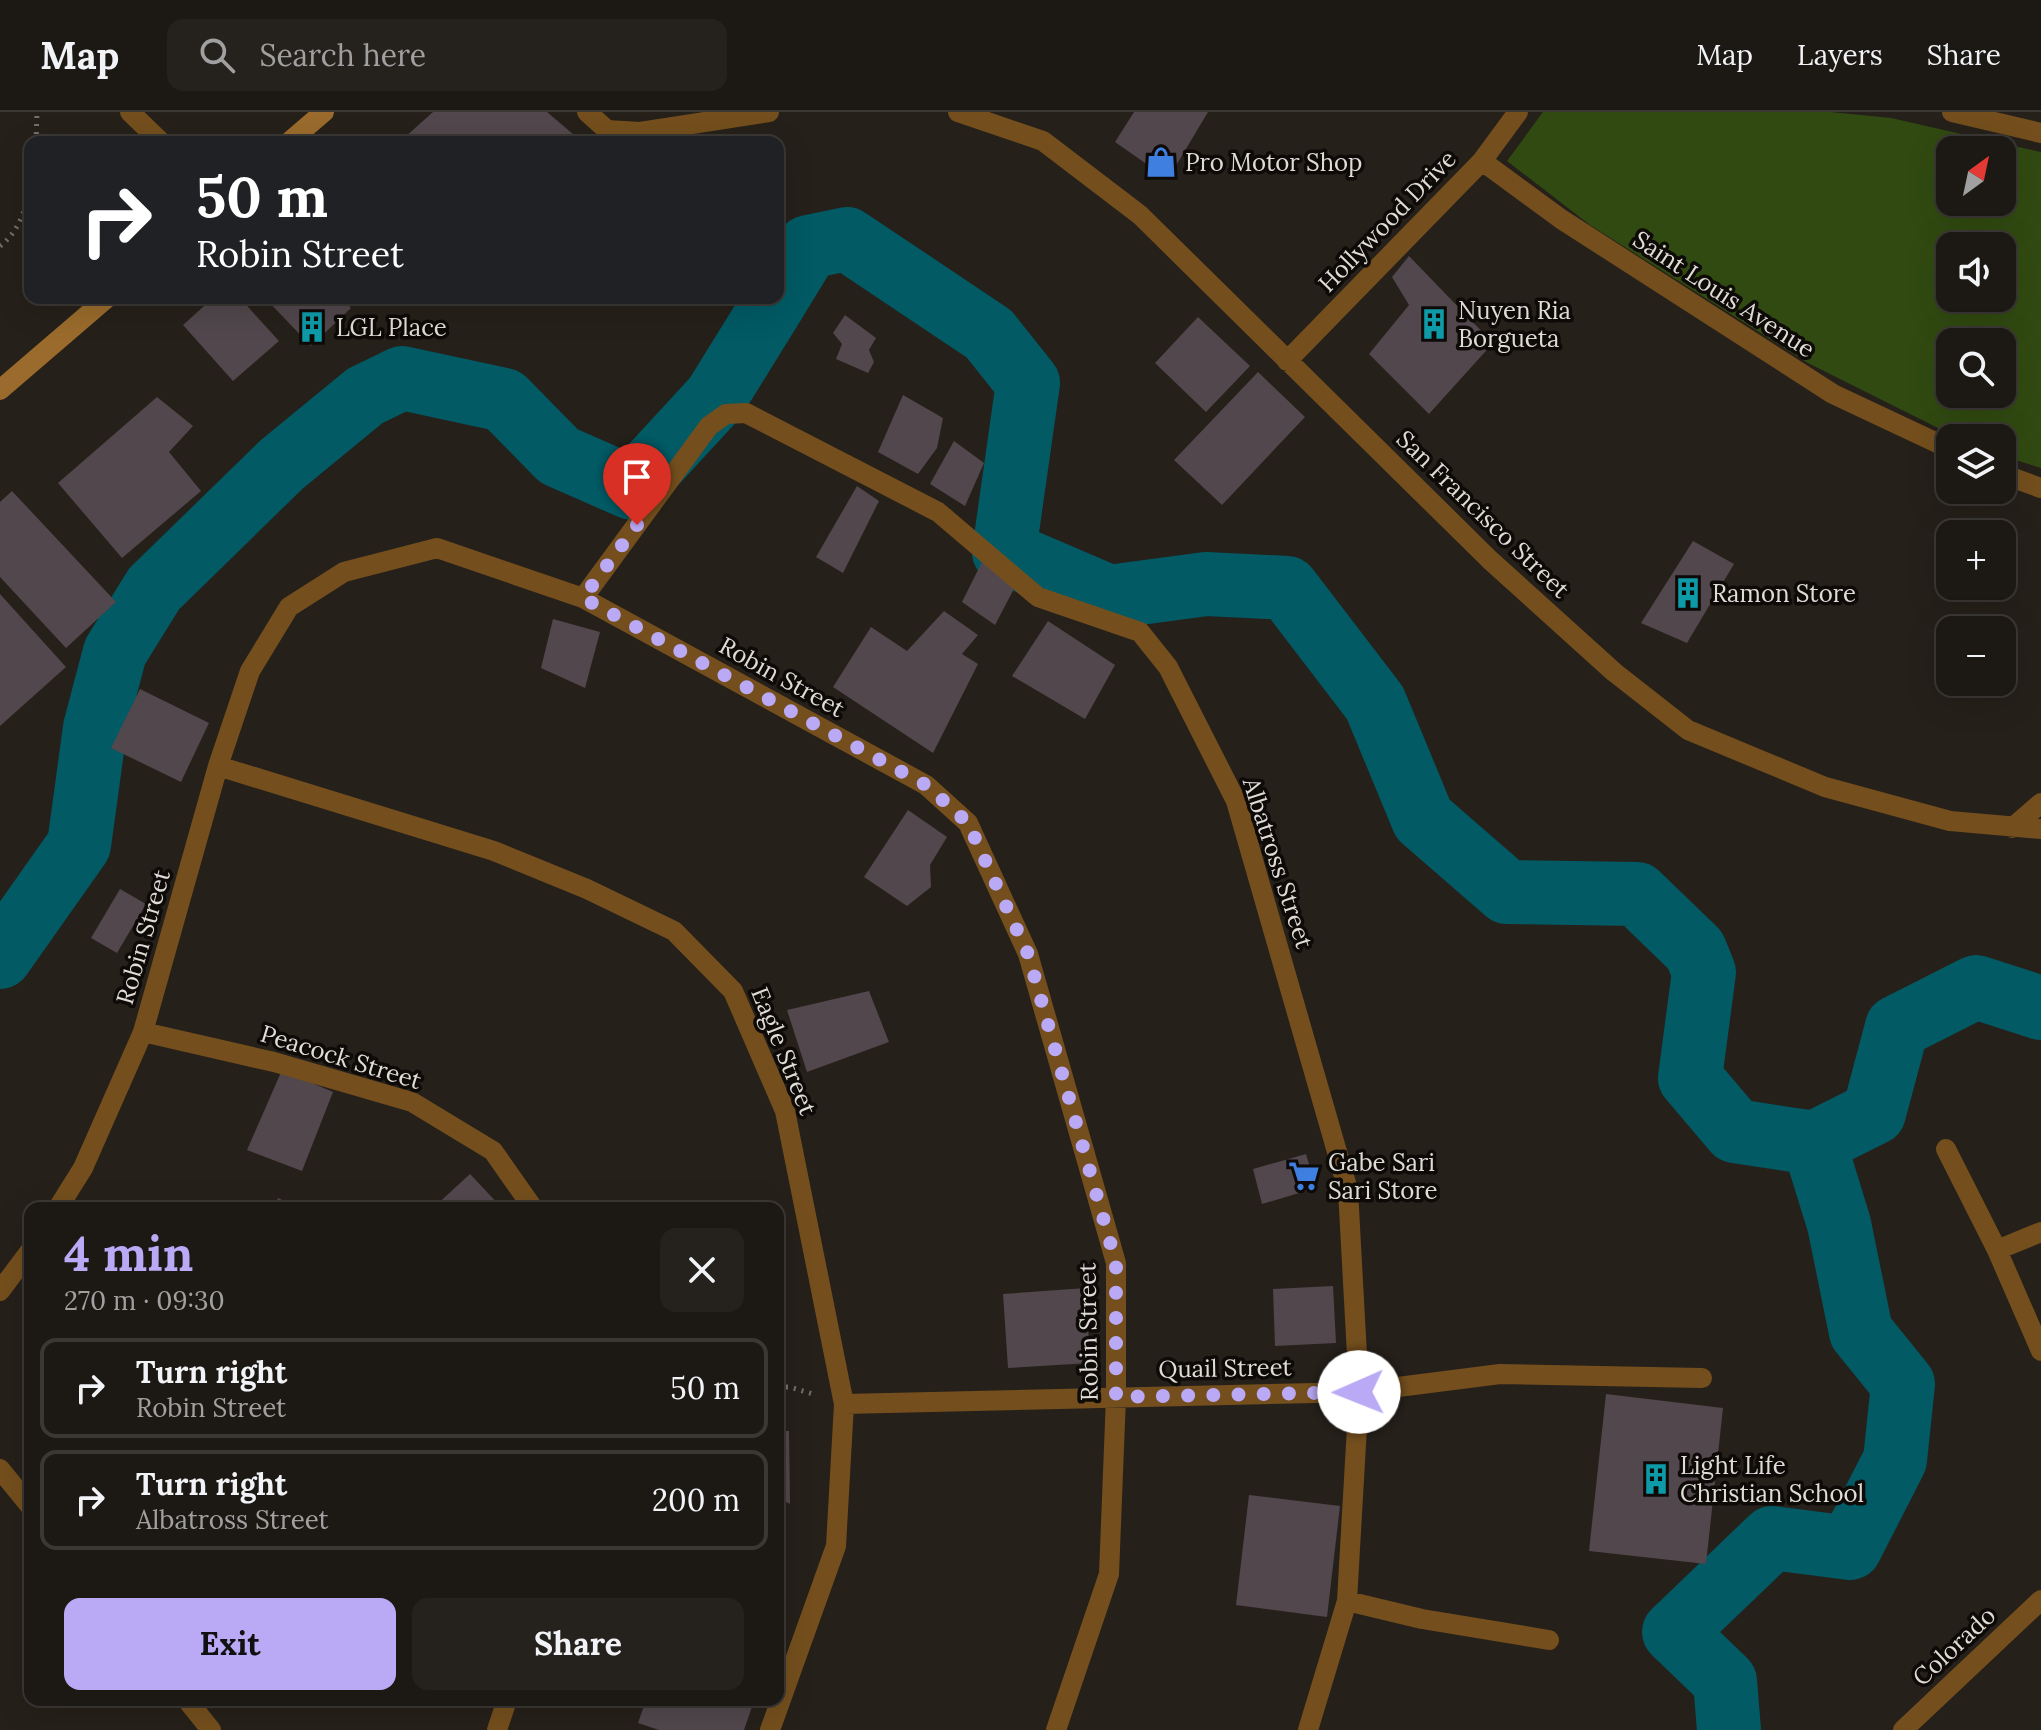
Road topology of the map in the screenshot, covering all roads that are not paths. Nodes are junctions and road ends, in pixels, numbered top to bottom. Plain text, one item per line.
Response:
1 (130, 112) edge
2 (324, 112) edge
3 (587, 112) edge
4 (769, 112) edge
5 (958, 112) edge
6 (1518, 112) edge
7 (1952, 112) edge
8 (2041, 133) edge
9 (155, 136) edge
10 (296, 136) edge
11 (606, 136) edge
12 (1482, 161) junction
13 (100, 304) edge
14 (1287, 361) junction
15 (0, 390) edge
16 (1936, 442) edge
17 (2016, 479) edge
18 (2041, 488) edge
19 (583, 598) junction
20 (218, 766) junction
21 (2041, 803) edge
22 (2012, 828) junction
23 (2041, 829) edge
24 (143, 1032) junction
25 (1946, 1149) dead end
26 (62, 1202) edge
27 (529, 1202) edge
28 (2041, 1232) edge
29 (1997, 1250) junction
30 (24, 1259) edge
31 (0, 1291) edge
32 (2041, 1351) edge
33 (1702, 1378) dead end
34 (1359, 1392) junction
35 (1116, 1397) junction
36 (844, 1404) junction
37 (0, 1469) edge
38 (24, 1499) edge
39 (2041, 1600) edge
40 (1347, 1601) junction
41 (1549, 1640) dead end
42 (784, 1691) edge
43 (192, 1706) edge
44 (505, 1706) edge
45 (779, 1706) edge
46 (211, 1730) edge
47 (497, 1730) edge
48 (770, 1730) edge
49 (1056, 1730) edge
50 (1308, 1730) edge
51 (1903, 1730) edge

1 - 9 street
2 - 10 street
3 - 11 street
4 - 11 street
5 - 14 street, San Francisco Street
6 - 12 street, Hollywood Drive
7 - 8 street
12 - 14 street, Hollywood Drive
12 - 16 street, Saint Louis Avenue
13 - 15 street
14 - 22 street, San Francisco Street
17 - 18 street
19 - 20 street, Robin Street
19 - 34 street, Albatross Street
19 - 35 street, Robin Street
20 - 24 street, Robin Street
20 - 36 street, Eagle Street
21 - 22 street
22 - 23 street, San Francisco Street
24 - 26 street, Robin Street
24 - 27 street, Peacock Street
25 - 29 street
28 - 29 street
29 - 32 street
30 - 31 street
33 - 34 street, Quail Street
34 - 35 street, Quail Street
34 - 40 street, Albatross Street
35 - 36 street, Quail Street
35 - 49 street, Robin Street
36 - 42 street, Eagle Street
37 - 38 street
39 - 51 street, Colorado
40 - 41 street
40 - 50 street, Albatross Street
43 - 46 street
44 - 47 street
45 - 48 street, Eagle Street

